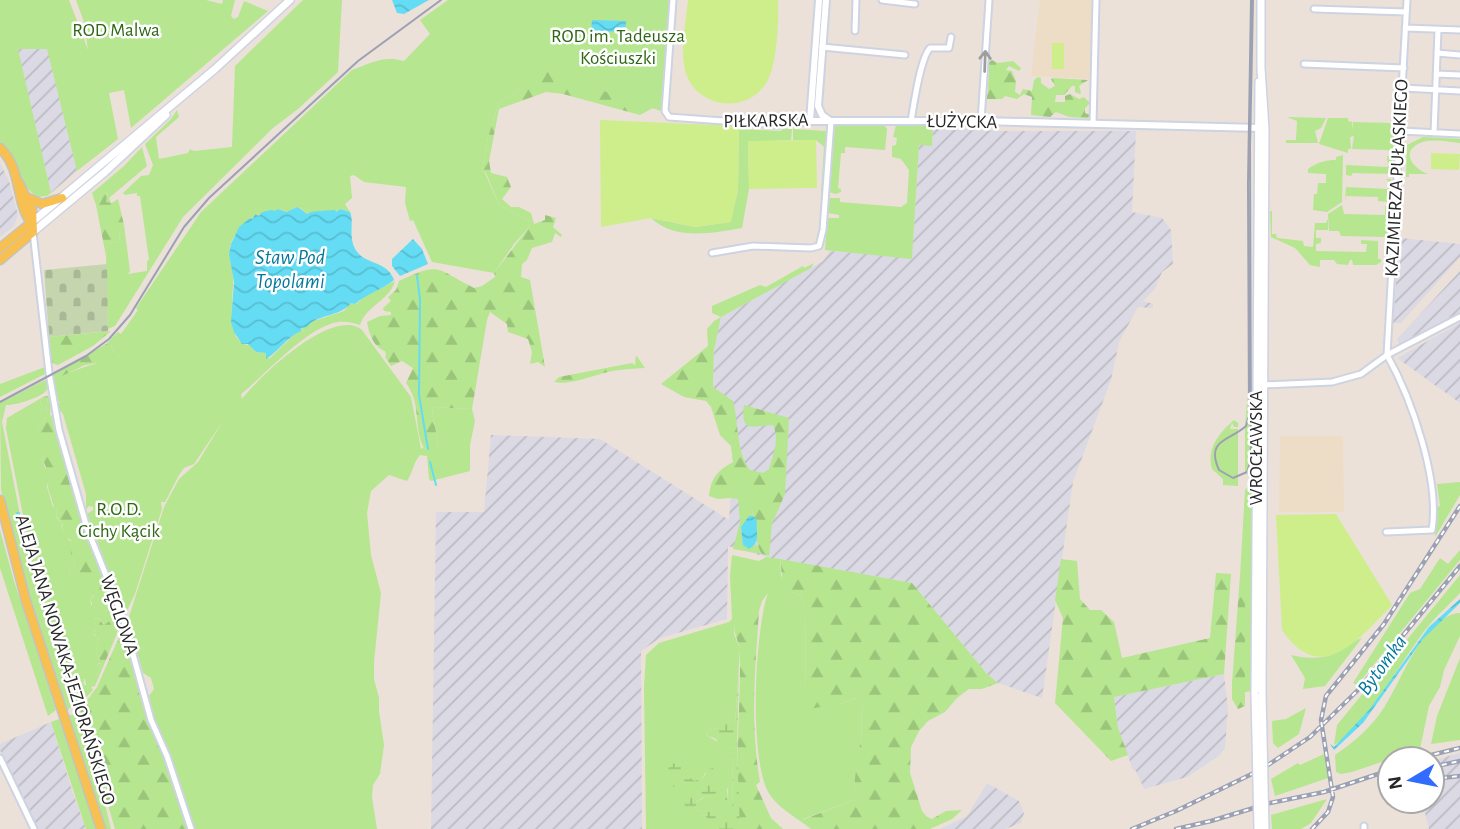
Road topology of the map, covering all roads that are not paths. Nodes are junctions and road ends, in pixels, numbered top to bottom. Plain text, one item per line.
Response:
1 (290, 0) edge
2 (673, 0) edge
3 (819, 0) edge
4 (826, 0) edge
5 (856, 0) edge
6 (882, 0) edge
7 (989, 0) edge
8 (1096, 0) edge
9 (1261, 0) edge
10 (1407, 0) edge
11 (915, 4) dead end
12 (1314, 9) dead end
13 (1406, 12) junction
14 (1405, 28) junction
15 (1438, 30) junction
16 (1460, 30) edge
17 (855, 31) dead end
18 (820, 34) junction
19 (951, 37) dead end
20 (835, 39) dead end
21 (822, 47) junction
22 (834, 48) junction
23 (1437, 53) junction
24 (905, 55) dead end
25 (1460, 55) edge
26 (1304, 64) dead end
27 (1404, 68) junction
28 (1436, 74) junction
29 (1460, 75) edge
30 (1403, 88) junction
31 (1436, 90) junction
32 (1460, 91) edge
33 (186, 94) junction
34 (810, 121) junction
35 (831, 121) junction
36 (911, 121) junction
37 (981, 121) junction
38 (1093, 124) junction
39 (1261, 128) junction
40 (1401, 131) junction
41 (1434, 133) junction
42 (1460, 134) edge
43 (0, 148) edge
44 (19, 183) junction
45 (26, 197) junction
46 (62, 198) junction
47 (30, 224) junction
48 (16, 240) junction
49 (0, 248) edge
50 (36, 250) junction
51 (712, 253) dead end
52 (0, 260) edge
53 (1460, 317) edge
54 (1387, 355) junction
55 (1260, 385) junction
56 (0, 500) edge
57 (1385, 532) dead end
58 (1259, 694) junction
59 (0, 758) edge
60 (34, 829) edge
61 (101, 829) edge
62 (191, 829) edge
63 (1258, 829) edge
64 (1265, 829) edge

1 - 33 main road
2 - 34 street, PIŁKARSKA
3 - 18 street
4 - 18 street
5 - 17 street
6 - 11 street
37 -> 7 street
8 - 38 street
9 - 39 main road, WROCŁAWSKA
10 - 13 street, KAZIMIERZA PUŁASKIEGO
12 - 13 street
13 - 14 street, KAZIMIERZA PUŁASKIEGO
14 - 15 street
14 - 27 street, KAZIMIERZA PUŁASKIEGO
15 - 16 street
15 - 23 street
18 - 21 street
18 - 34 street
19 - 36 street
20 - 22 street
21 - 22 street
21 - 35 street
22 - 24 street
23 - 25 street
23 - 28 street
26 - 27 street
27 - 30 street, KAZIMIERZA PUŁASKIEGO
28 - 29 street
28 - 31 street
30 - 31 street
30 - 40 street, KAZIMIERZA PUŁASKIEGO
31 - 32 street
31 - 41 street
33 - 46 main road
33 - 47 main road
34 - 35 street, PIŁKARSKA
35 - 36 street, ŁUŻYCKA
35 - 51 street, PIŁKARSKA
36 - 37 street, ŁUŻYCKA
37 - 38 street, ŁUŻYCKA
38 - 39 street, ŁUŻYCKA
39 - 55 main road, WROCŁAWSKA
40 - 41 street
40 - 54 street, KAZIMIERZA PUŁASKIEGO
41 - 42 street
43 - 44 main road
44 - 45 main road
44 - 47 main road
45 - 46 main road
45 - 47 main road
46 - 47 main road
47 - 48 main road
47 - 48 main road
47 - 50 street, WĘGLOWA
48 - 49 main road
48 - 50 street
48 - 52 main road
50 - 62 street, WĘGLOWA
53 - 54 street
54 - 55 street
54 - 57 street
55 - 58 main road, WROCŁAWSKA
56 - 61 main road, ALEJA JANA NOWAKA-JEZIORAŃSKIEGO
58 - 63 main road, WROCŁAWSKA, bridge
58 - 64 main road, WROCŁAWSKA, bridge
59 - 60 street

